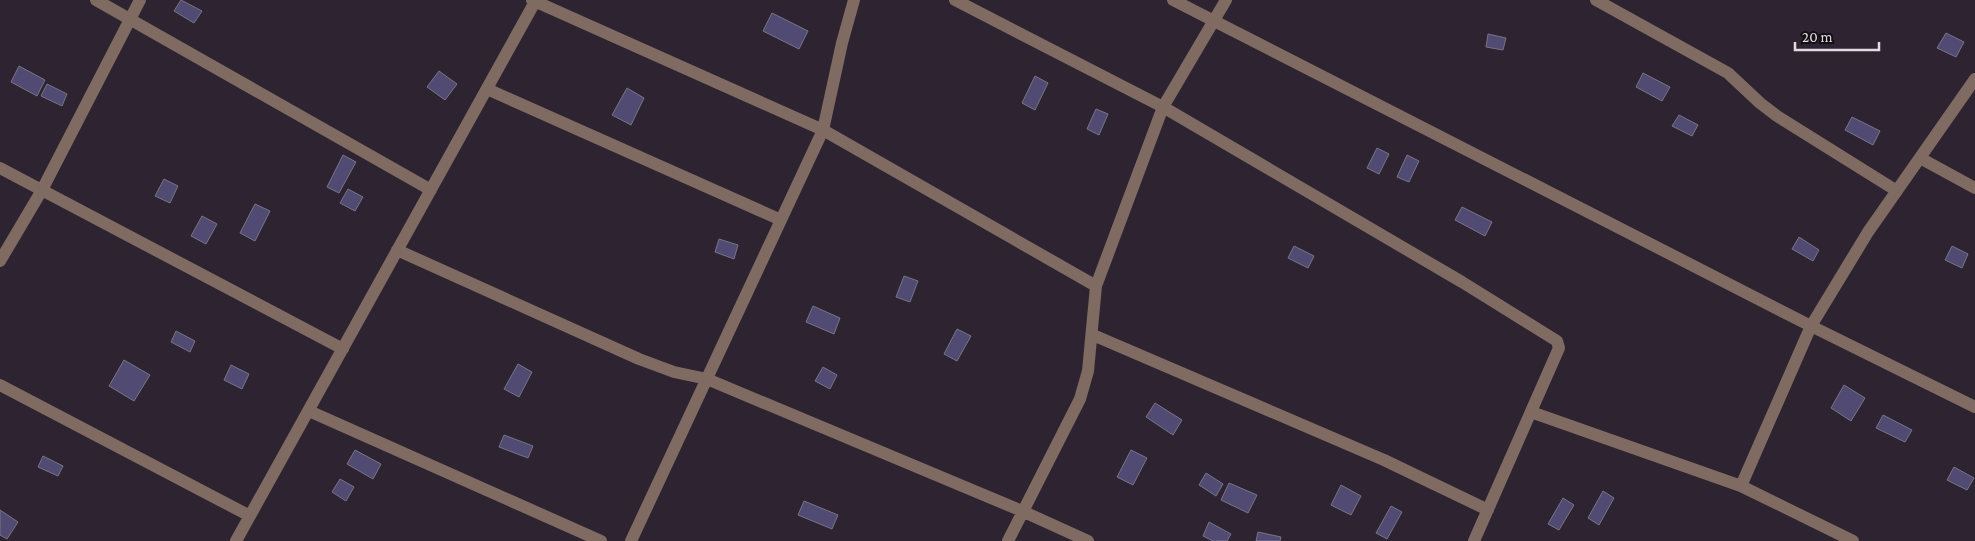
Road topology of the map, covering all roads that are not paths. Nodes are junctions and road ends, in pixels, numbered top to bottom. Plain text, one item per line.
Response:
1 (96, 0) edge
2 (140, 0) edge
3 (534, 0) edge
4 (854, 0) edge
5 (955, 0) edge
6 (1173, 0) edge
7 (1226, 0) edge
8 (1596, 0) edge
9 (130, 19) junction
10 (1213, 22) junction
11 (1975, 79) edge
12 (487, 88) junction
13 (1163, 107) junction
14 (823, 130) junction
15 (1920, 158) junction
16 (0, 168) edge
17 (1975, 188) edge
18 (42, 190) junction
19 (431, 190) junction
20 (1897, 191) junction
21 (781, 220) junction
22 (398, 250) junction
23 (0, 261) edge
24 (1096, 286) junction
25 (1811, 326) junction
26 (1093, 336) junction
27 (343, 349) junction
28 (706, 379) junction
29 (0, 385) edge
30 (1975, 407) edge
31 (309, 411) junction
32 (1530, 412) junction
33 (1741, 486) junction
34 (1488, 510) junction
35 (1022, 511) junction
36 (250, 516) junction
37 (236, 541) edge
38 (601, 541) edge
39 (631, 541) edge
40 (1008, 541) edge
41 (1088, 541) edge
42 (1474, 541) edge
43 (1853, 541) edge

1 - 9 street
2 - 9 street
3 - 12 street
3 - 14 street
4 - 14 street
5 - 13 street
6 - 10 street
7 - 10 street
8 - 20 street
9 - 18 street
9 - 19 street
10 - 13 street
10 - 25 street
11 - 15 street
12 - 19 street
12 - 21 street
13 - 24 street
13 - 32 street
14 - 21 street
14 - 24 street
15 - 17 street
15 - 20 street
16 - 18 street
18 - 23 street
18 - 27 street
19 - 22 street
20 - 25 street
21 - 28 street
22 - 27 street
22 - 28 street
24 - 26 street
25 - 30 street
25 - 33 street
26 - 34 street
26 - 35 street
27 - 31 street
28 - 35 street
28 - 39 street
29 - 36 street
31 - 36 street
31 - 38 street
32 - 33 street
32 - 34 street
33 - 43 street
34 - 42 street
35 - 40 street
35 - 41 street
36 - 37 street

